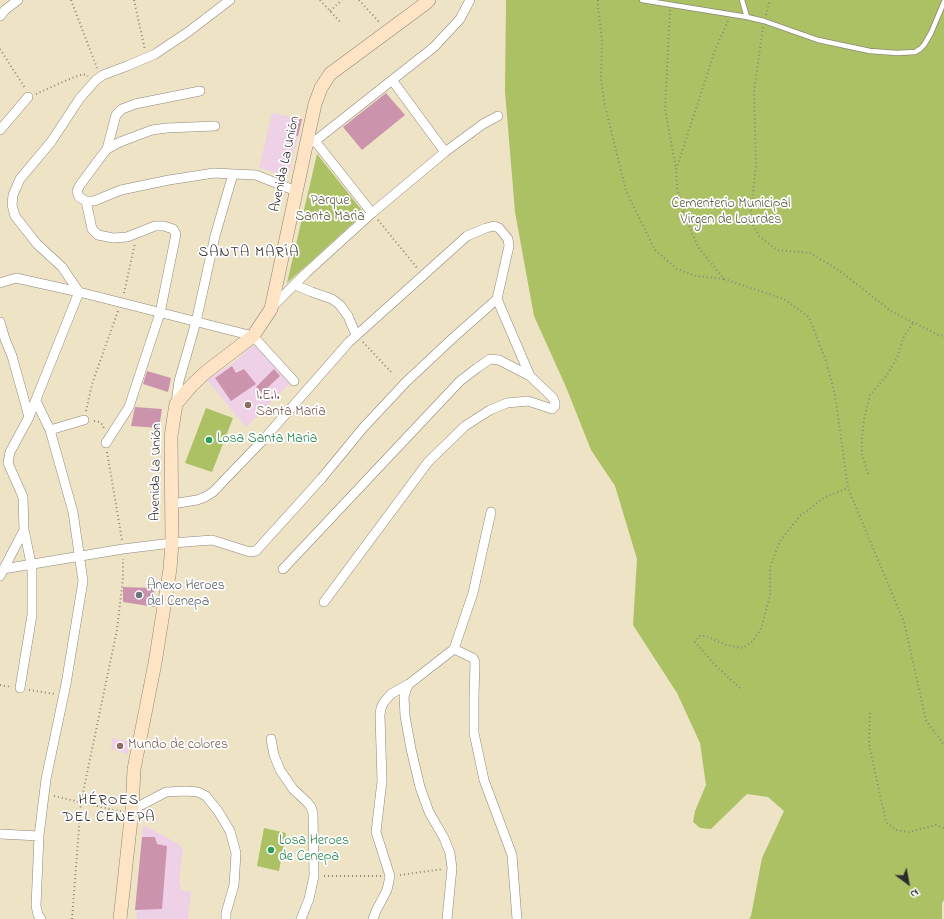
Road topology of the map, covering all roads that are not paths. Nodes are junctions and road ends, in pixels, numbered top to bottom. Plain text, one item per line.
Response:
1 (18, 0) edge
2 (230, 0) edge
3 (429, 0) edge
4 (470, 0) edge
5 (642, 0) edge
6 (742, 0) edge
7 (944, 2) edge
8 (0, 16) edge
9 (747, 17) junction
10 (392, 80) junction
11 (200, 91) dead end
12 (28, 97) road end
13 (498, 116) dead end
14 (215, 126) dead end
15 (0, 130) edge
16 (311, 143) junction
17 (107, 150) junction
18 (445, 152) junction
19 (233, 174) junction
20 (296, 191) junction
21 (86, 201) junction
22 (372, 213) junction
23 (0, 283) edge
24 (295, 284) junction
25 (79, 292) junction
26 (497, 299) junction
27 (271, 308) junction
28 (160, 313) junction
29 (0, 322) edge
30 (196, 322) junction
31 (356, 335) junction
32 (253, 336) junction
33 (530, 376) junction
34 (294, 381) dead end
35 (36, 401) junction
36 (176, 404) junction
37 (30, 417) junction
38 (84, 420) road end
39 (50, 430) junction
40 (106, 443) road end
41 (172, 504) junction
42 (491, 512) dead end
43 (24, 530) junction
44 (172, 543) junction
45 (80, 557) junction
46 (31, 564) junction
47 (283, 569) dead end
48 (2, 572) edge
49 (324, 602) dead end
50 (454, 649) junction
51 (409, 684) junction
52 (20, 688) road end
53 (271, 739) dead end
54 (132, 810) junction
55 (0, 834) edge
56 (39, 836) junction
57 (41, 919) edge
58 (120, 919) edge
59 (226, 919) edge
60 (301, 919) edge
61 (373, 919) edge
62 (447, 919) edge
63 (518, 919) edge

1 - 8 street
2 - 25 street
3 - 16 main road, Avenida La Unión
4 - 10 street
5 - 9 lane
6 - 9 lane
7 - 9 lane
10 - 16 street
10 - 18 street
11 - 17 street
12 - 15 street
13 - 18 street
14 - 17 street
16 - 20 main road, Avenida La Unión
16 - 22 street
17 - 21 street
18 - 22 street
19 - 20 street
19 - 21 street
19 - 30 street
20 - 27 main road, Avenida La Unión
21 - 28 street
22 - 24 street
23 - 25 street
24 - 27 street
24 - 31 street
25 - 28 street
25 - 35 street
26 - 31 street
26 - 33 street
26 - 44 street
27 - 32 main road, Avenida La Unión
28 - 30 street
28 - 40 street
29 - 37 street
30 - 32 street
30 - 36 street
31 - 41 street
32 - 34 street
32 - 36 main road, Avenida La Unión
33 - 47 street
33 - 49 street
35 - 37 street
35 - 39 street
36 - 41 main road, Avenida La Unión
37 - 43 street
38 - 39 street
39 - 45 street
41 - 44 main road, Avenida La Unión
42 - 50 street
43 - 46 street
43 - 48 street
44 - 45 street
44 - 54 main road, Avenida La Unión
45 - 46 street
45 - 56 street
46 - 48 street
46 - 52 street
50 - 51 street
50 - 63 street
51 - 61 street
51 - 62 street
53 - 60 street
54 - 58 main road, Avenida La Unión
54 - 59 street
55 - 56 street
56 - 57 street

